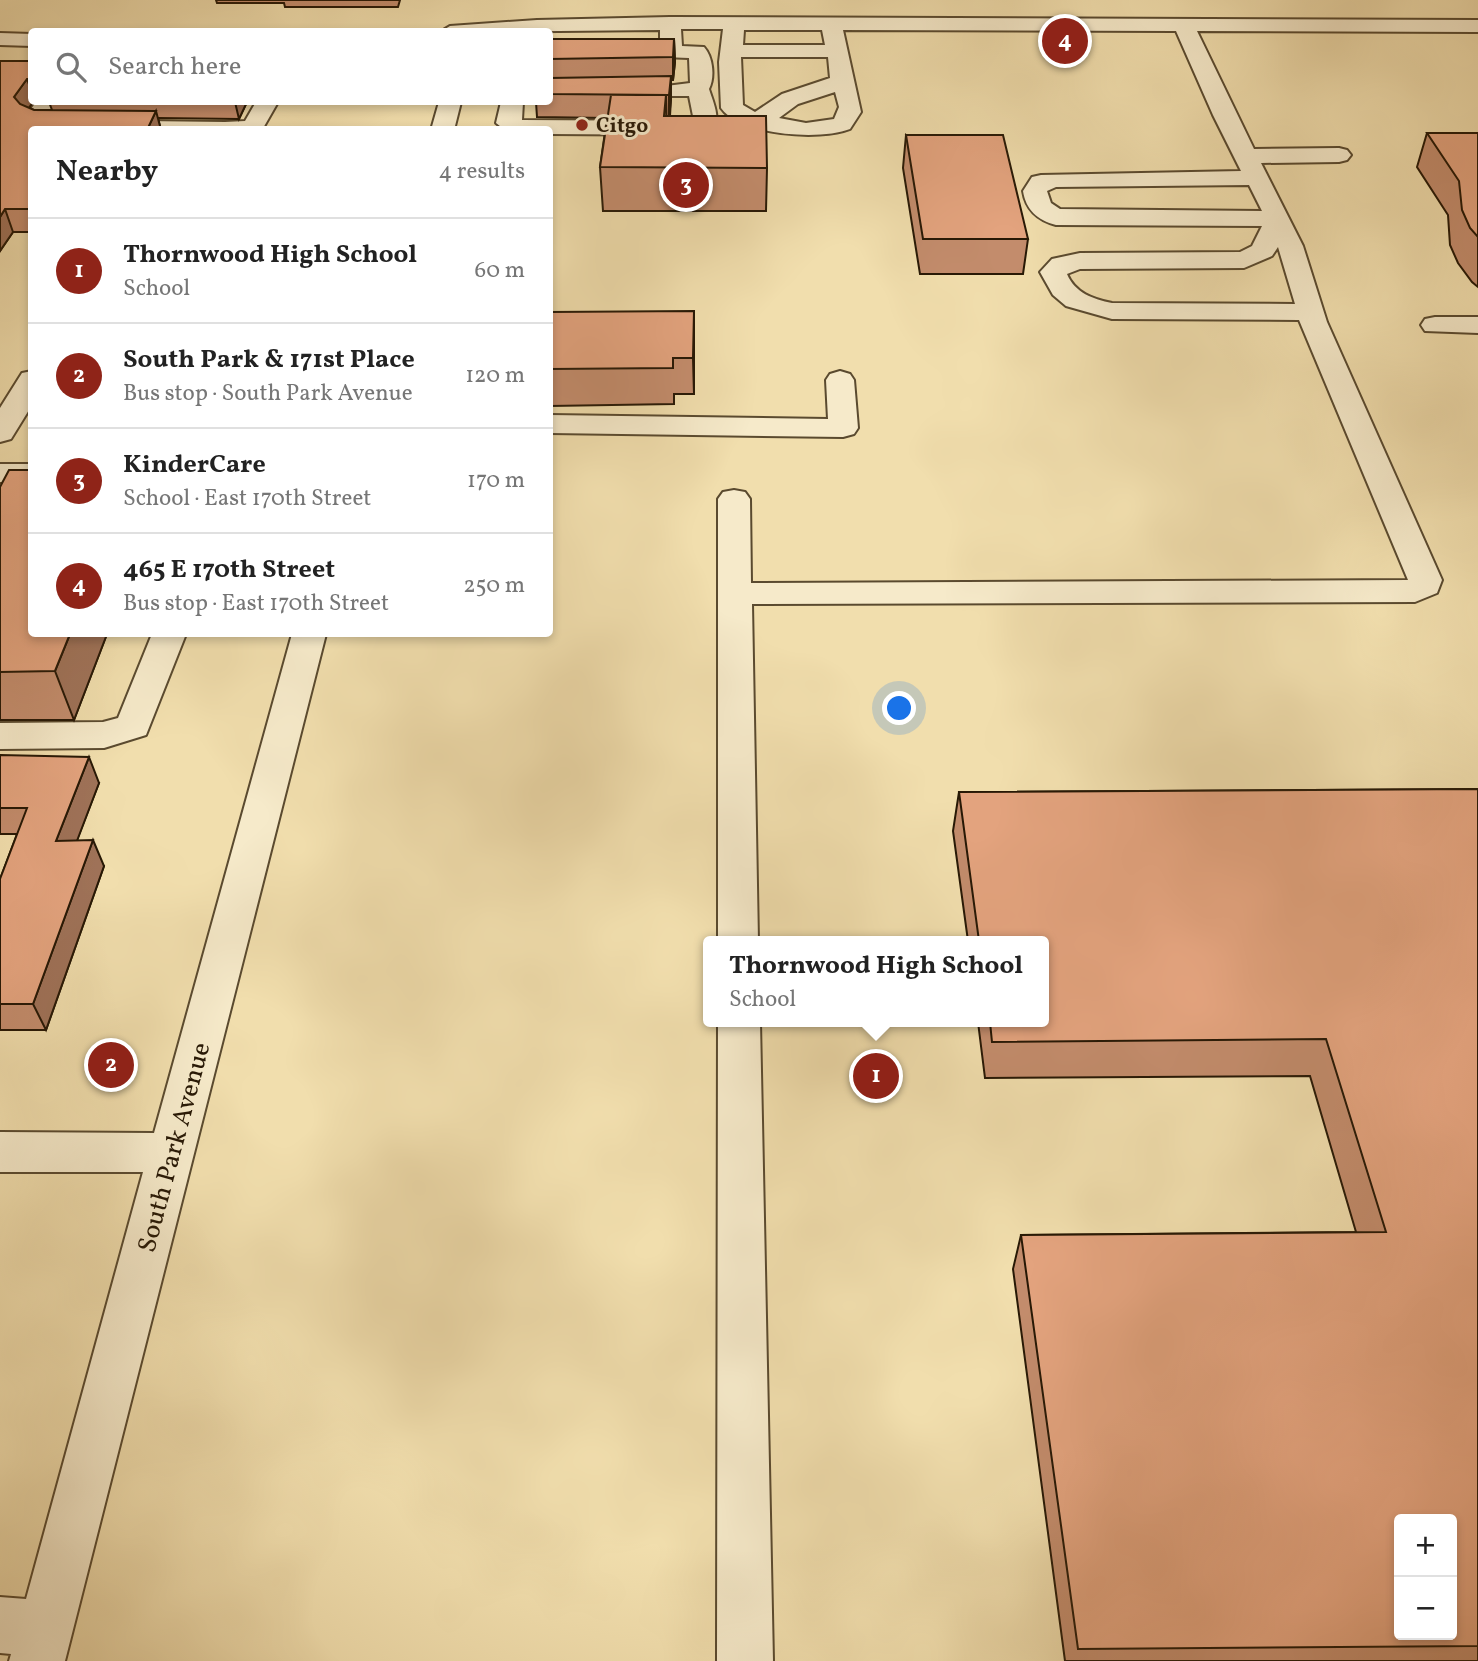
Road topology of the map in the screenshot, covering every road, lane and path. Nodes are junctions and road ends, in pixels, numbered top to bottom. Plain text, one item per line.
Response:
1 (679, 0) edge
2 (475, 6) dead end
3 (672, 23) junction
4 (734, 23) junction
5 (831, 24) junction
6 (1184, 25) junction
7 (1478, 26) edge
8 (471, 28) edge
9 (510, 28) edge
10 (0, 39) edge
11 (28, 40) edge
12 (731, 51) junction
13 (835, 51) junction
14 (841, 81) junction
15 (698, 89) junction
16 (651, 92) edge
17 (45, 105) edge
18 (449, 105) edge
19 (511, 105) edge
20 (760, 119) junction
21 (54, 126) edge
22 (443, 126) edge
23 (517, 126) edge
24 (553, 127) edge
25 (1339, 155) dead end
26 (1251, 167) junction
27 (1278, 219) junction
28 (1311, 312) junction
29 (1435, 325) dead end
30 (1478, 325) edge
31 (840, 380) dead end
32 (28, 386) edge
33 (553, 424) edge
34 (0, 433) edge
35 (0, 473) edge
36 (28, 473) edge
37 (734, 499) dead end
38 (735, 594) junction
39 (168, 637) edge
40 (308, 637) edge
41 (0, 736) edge
42 (738, 936) edge
43 (739, 1027) edge
44 (0, 1152) edge
45 (172, 1153) junction
46 (27, 1638) edge
47 (745, 1661) edge

1 - 3 street
2 - 8 street
3 - 4 street
3 - 9 street
3 - 15 street
4 - 5 street
4 - 12 street
5 - 6 street
5 - 13 street
6 - 7 street
6 - 26 street
10 - 11 street
12 - 13 street
12 - 20 street
13 - 14 street
14 - 20 street
14 - 20 street
15 - 16 street
15 - 24 street
17 - 21 street
18 - 22 street
19 - 23 street
25 - 26 street
26 - 27 street
26 - 27 street
27 - 28 street
27 - 28 street
28 - 38 street
29 - 30 street
31 - 33 street
32 - 34 street
35 - 36 street
37 - 38 street
38 - 42 street
39 - 41 street
40 - 45 street, South Park Avenue
43 - 47 street
44 - 45 street
45 - 46 street, South Park Avenue

